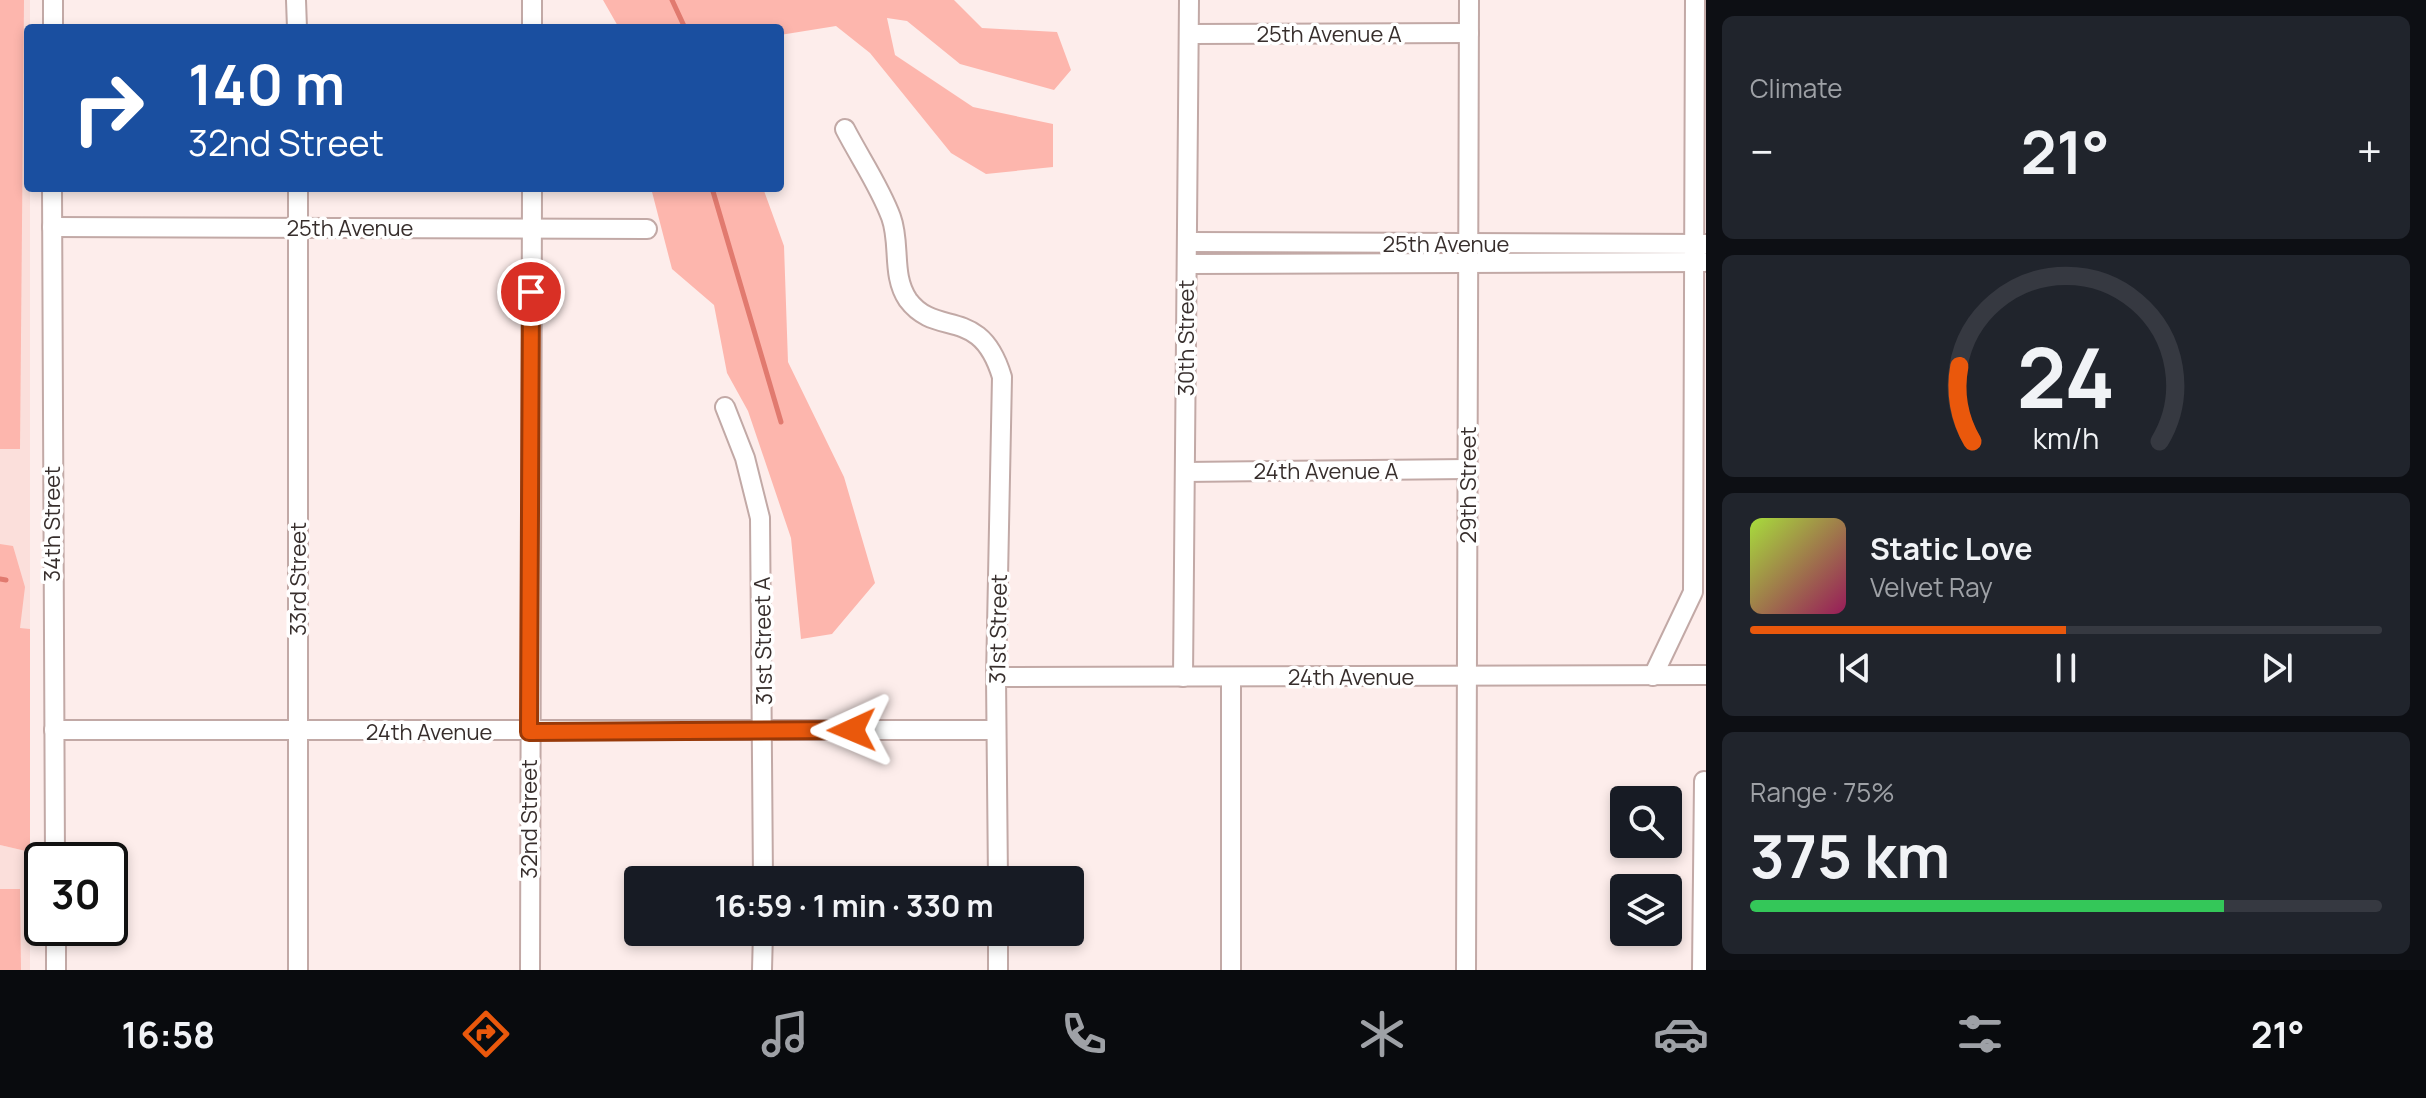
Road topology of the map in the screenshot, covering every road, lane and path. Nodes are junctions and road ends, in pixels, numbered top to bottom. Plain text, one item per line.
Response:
1 (53, 0) edge
2 (296, 0) edge
3 (532, 0) edge
4 (1189, 0) edge
5 (1469, 0) edge
6 (1695, 0) edge
7 (53, 24) edge
8 (297, 24) edge
9 (532, 24) edge
10 (1469, 33) junction
11 (1189, 34) junction
12 (845, 129) dead end
13 (52, 192) edge
14 (298, 192) edge
15 (532, 192) edge
16 (52, 227) junction
17 (298, 228) junction
18 (531, 229) junction
19 (647, 229) dead end
20 (1187, 242) junction
21 (1469, 244) junction
22 (1700, 253) edge
23 (1187, 264) junction
24 (1469, 264) junction
25 (725, 407) dead end
26 (1468, 469) junction
27 (1185, 472) junction
28 (1706, 675) edge
29 (1653, 676) junction
30 (996, 677) junction
31 (1183, 677) junction
32 (1231, 677) junction
33 (1467, 677) junction
34 (54, 730) junction
35 (996, 730) junction
36 (298, 731) junction
37 (765, 731) junction
38 (529, 732) junction
39 (1704, 781) dead end
40 (55, 842) edge
41 (763, 866) edge
42 (998, 866) edge
43 (56, 946) edge
44 (763, 946) edge
45 (998, 946) edge
46 (56, 970) edge
47 (298, 970) edge
48 (530, 970) edge
49 (762, 970) edge
50 (998, 970) edge
51 (1231, 970) edge
52 (1466, 970) edge
53 (1702, 970) edge

1 - 7 street
2 - 8 street
3 - 9 street
4 - 11 street, 30th Street
5 - 10 street, 29th Street
6 - 22 street
10 - 11 street, 25th Avenue A
10 - 21 street, 29th Street
11 - 20 street, 30th Street
12 - 30 street, 31st Street
13 - 16 street, 34th Street
14 - 17 street, 33rd Street
15 - 18 street, 32nd Street
16 - 17 street, 25th Avenue
16 - 34 street, 34th Street
17 - 18 street, 25th Avenue
17 - 36 street, 33rd Street
18 - 19 street, 25th Avenue
18 - 38 street, 32nd Street
20 - 21 street, 25th Avenue
20 - 23 street, 30th Street
21 - 22 street, 25th Avenue
21 - 24 street, 29th Street
22 - 24 street, 25th Avenue
22 - 29 street
23 - 24 street, 25th Avenue
23 - 27 street, 30th Street
24 - 26 street, 29th Street
25 - 37 street, 31st Street A
26 - 27 street, 24th Avenue A
26 - 33 street, 29th Street
27 - 31 street, 30th Street
28 - 29 street, 24th Avenue
29 - 33 street, 24th Avenue
30 - 31 street, 24th Avenue
30 - 35 street, 31st Street
31 - 32 street, 24th Avenue
32 - 33 street, 24th Avenue
32 - 51 street
33 - 52 street, 29th Street
34 - 36 street, 24th Avenue
34 - 40 street, 34th Street
35 - 37 street, 24th Avenue
35 - 42 street, 31st Street
36 - 38 street, 24th Avenue
36 - 47 street, 33rd Street
37 - 38 street, 24th Avenue
37 - 41 street, 31st Street A
38 - 48 street, 32nd Street
39 - 53 street
43 - 46 street
44 - 49 street
45 - 50 street

